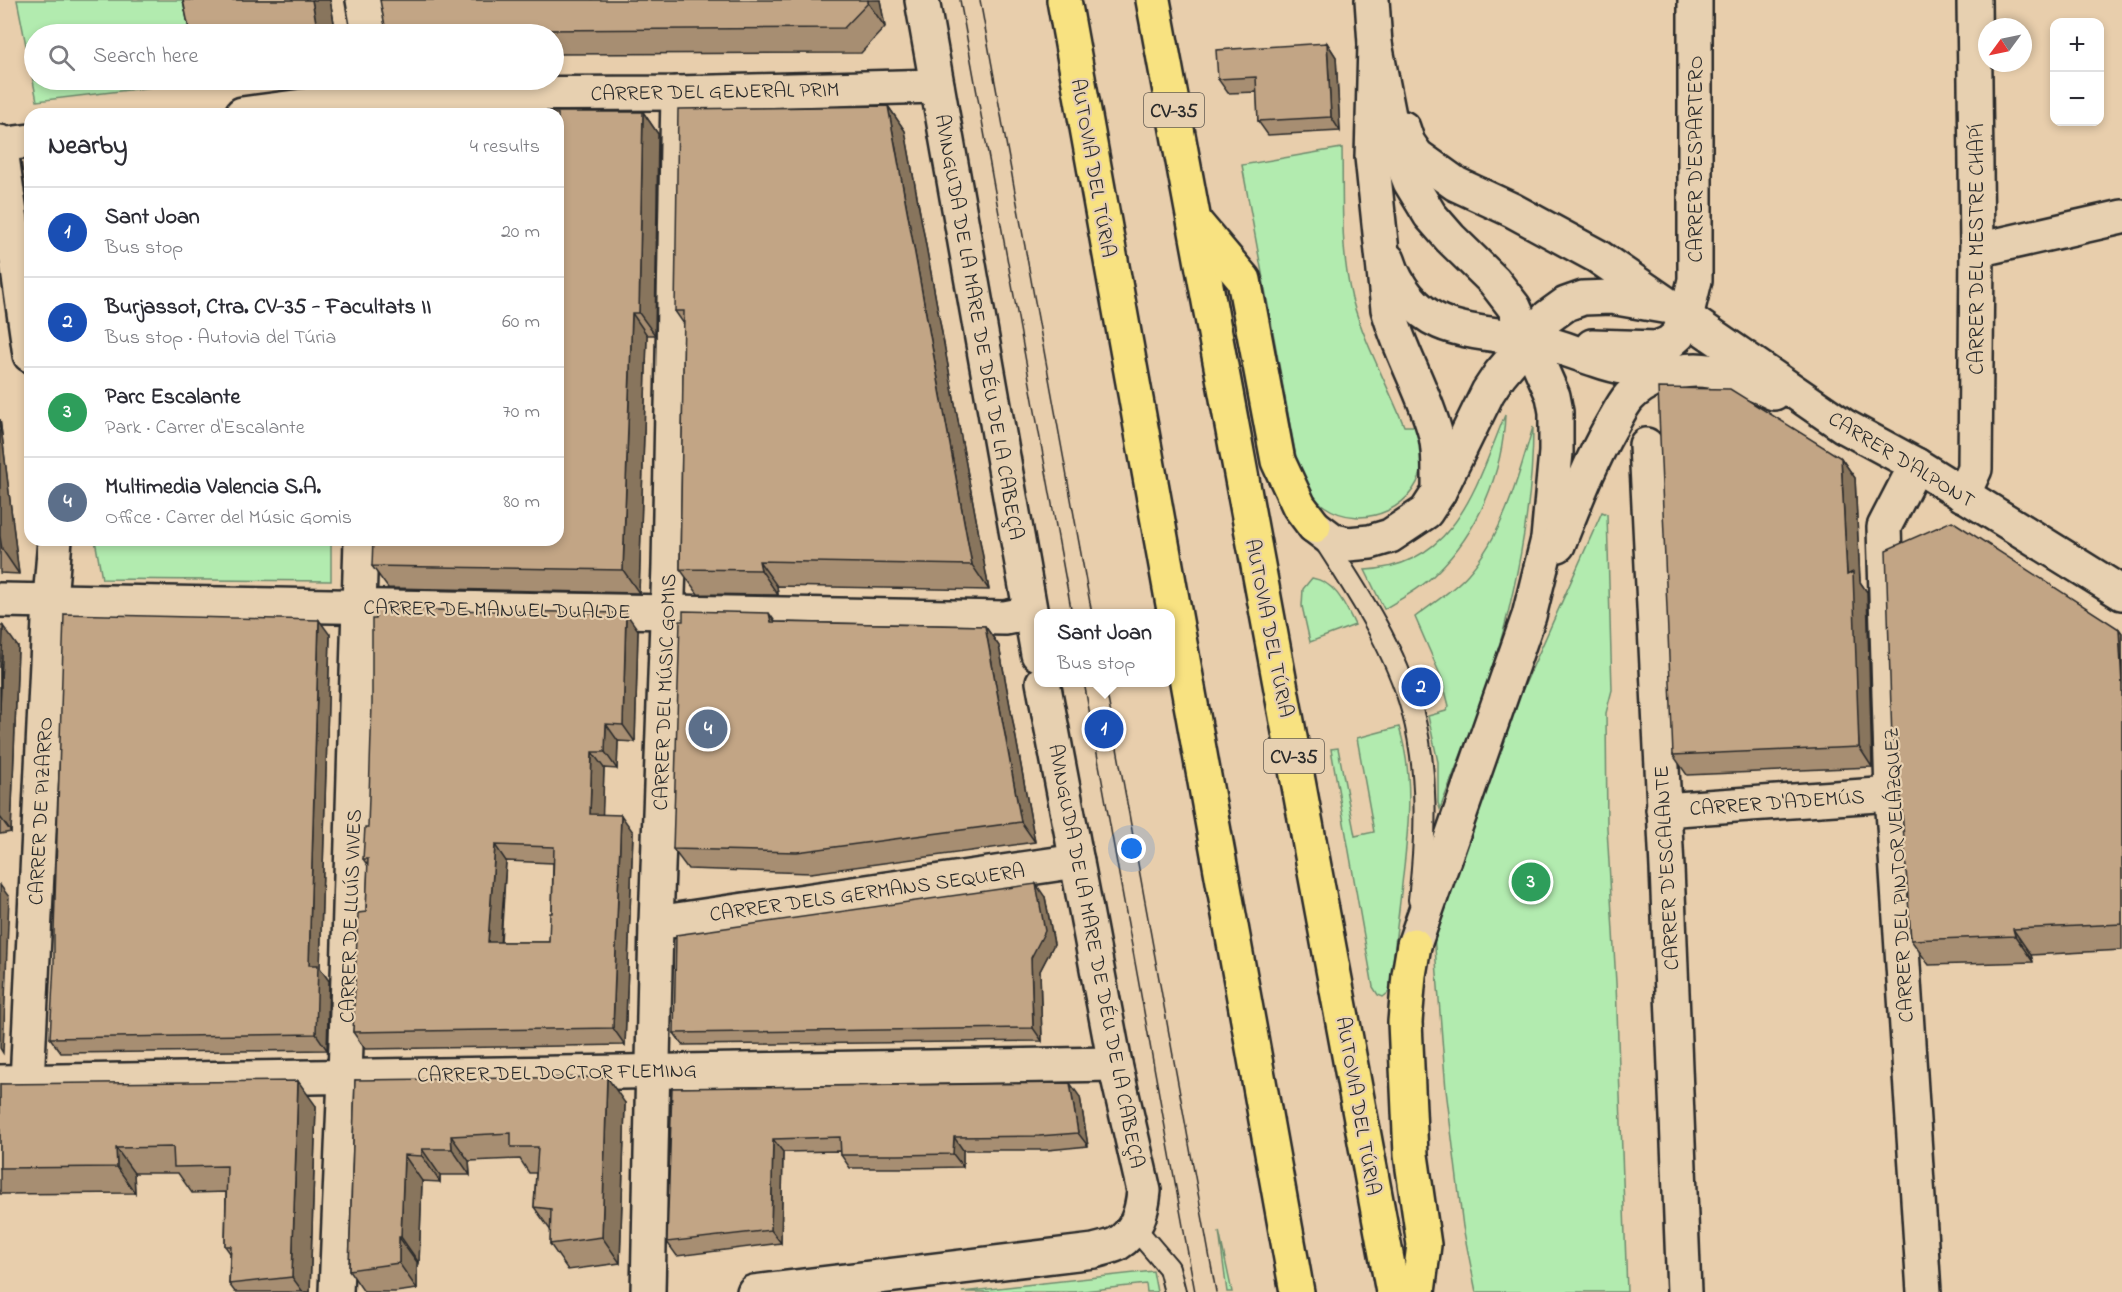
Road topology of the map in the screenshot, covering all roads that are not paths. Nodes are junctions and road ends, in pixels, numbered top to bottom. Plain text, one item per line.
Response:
1 (363, 0) edge
2 (922, 0) edge
3 (1064, 0) edge
4 (1153, 0) edge
5 (1372, 0) edge
6 (1695, 0) edge
7 (1974, 0) edge
8 (367, 24) edge
9 (1375, 44) junction
10 (938, 86) junction
11 (678, 93) junction
12 (371, 97) edge
13 (288, 108) edge
14 (24, 142) edge
15 (0, 144) edge
16 (2122, 217) edge
17 (1194, 221) junction
18 (1383, 248) junction
19 (1977, 250) junction
20 (24, 313) edge
21 (1678, 313) junction
22 (1530, 339) junction
23 (1561, 346) junction
24 (1676, 373) junction
25 (1844, 426) junction
26 (1646, 445) dead end
27 (1916, 465) junction
28 (1439, 492) junction
29 (1963, 495) junction
30 (1314, 526) junction
31 (54, 546) edge
32 (361, 546) edge
33 (2122, 593) edge
34 (0, 600) edge
35 (50, 600) junction
36 (360, 606) junction
37 (1174, 609) edge
38 (667, 611) junction
39 (1030, 613) junction
40 (1175, 613) edge
41 (1528, 616) junction
42 (1034, 634) edge
43 (1044, 687) edge
44 (1892, 794) junction
45 (1663, 810) junction
46 (1077, 861) junction
47 (656, 923) junction
48 (1414, 945) junction
49 (1114, 1064) junction
50 (653, 1072) junction
51 (345, 1077) junction
52 (13, 1082) edge
53 (1135, 1228) junction
54 (765, 1291) edge
55 (336, 1292) edge
56 (648, 1292) edge
57 (1175, 1292) edge
58 (1298, 1292) edge
59 (1392, 1292) edge
60 (1418, 1292) edge
61 (1684, 1292) edge
62 (1924, 1292) edge

1 - 8 street
2 - 10 street, AVINGUDA DE LA MARE DE DÉU DE LA CABEÇA
3 - 37 highway, AUTOVIA DEL TÚRIA
4 - 17 highway, AUTOVIA DEL TÚRIA / CV-35
5 - 9 street
6 - 21 street, CARRER D'ESPARTERO
7 - 19 street, CARRER DEL MESTRE CHAPÍ
9 - 18 street
9 - 21 street, CARRER D'ALPONT
9 - 22 street
10 - 11 street, CARRER DEL GENERAL PRIM
10 - 39 street, AVINGUDA DE LA MARE DE DÉU DE LA CABEÇA
11 - 12 street, CARRER DEL GENERAL PRIM
11 - 38 street, CARRER DEL MÚSIC GOMIS
12 - 13 street, CARRER DEL GENERAL PRIM
14 - 15 street
15 - 20 street
16 - 19 street
17 - 30 highway
17 - 59 highway, AUTOVIA DEL TÚRIA / CV-35
18 - 22 street
18 - 28 street
19 - 29 street, CARRER DEL MESTRE CHAPÍ
21 - 22 street
21 - 23 street, CARRER D'ESPARTERO
21 - 25 street, CARRER D'ALPONT
22 - 23 street
22 - 28 street
22 - 41 street
23 - 24 street
24 - 25 street
24 - 41 street
25 - 27 street, CARRER D'ALPONT
26 - 45 street, CARRER D'ESCALANTE
27 - 29 street, CARRER D'ALPONT
27 - 44 street, CARRER DEL PINTOR VELÁZQUEZ
28 - 30 street
29 - 33 street, CARRER D'ALPONT
30 - 48 lane
31 - 35 street, CARRER DE PIZARRO
32 - 36 street, CARRER DE LLUÍS VIVES
34 - 35 street, CARRER DE MANUEL DUALDE
35 - 36 street, CARRER DE MANUEL DUALDE
35 - 52 street, CARRER DE PIZARRO
36 - 38 street, CARRER DE MANUEL DUALDE
36 - 51 street, CARRER DE LLUÍS VIVES
38 - 39 street, CARRER DE MANUEL DUALDE
38 - 47 street, CARRER DEL MÚSIC GOMIS
39 - 42 street, AVINGUDA DE LA MARE DE DÉU DE LA CABEÇA
40 - 58 highway, AUTOVIA DEL TÚRIA
41 - 48 street
43 - 46 street, AVINGUDA DE LA MARE DE DÉU DE LA CABEÇA
44 - 45 street, CARRER D'ADEMÚS
44 - 62 street, CARRER DEL PINTOR VELÁZQUEZ
45 - 61 street, CARRER D'ESCALANTE
46 - 47 street, CARRER DELS GERMANS SEQUERA
46 - 49 street, AVINGUDA DE LA MARE DE DÉU DE LA CABEÇA
47 - 50 street, CARRER DEL MÚSIC GOMIS
48 - 60 highway
49 - 50 street, CARRER DEL DOCTOR FLEMING
49 - 53 street, AVINGUDA DE LA MARE DE DÉU DE LA CABEÇA
50 - 51 street, CARRER DEL DOCTOR FLEMING
50 - 56 street, CARRER DEL MÚSIC GOMIS
51 - 52 street, CARRER DEL DOCTOR FLEMING
51 - 55 street, CARRER DE LLUÍS VIVES
53 - 54 street
53 - 57 lane

